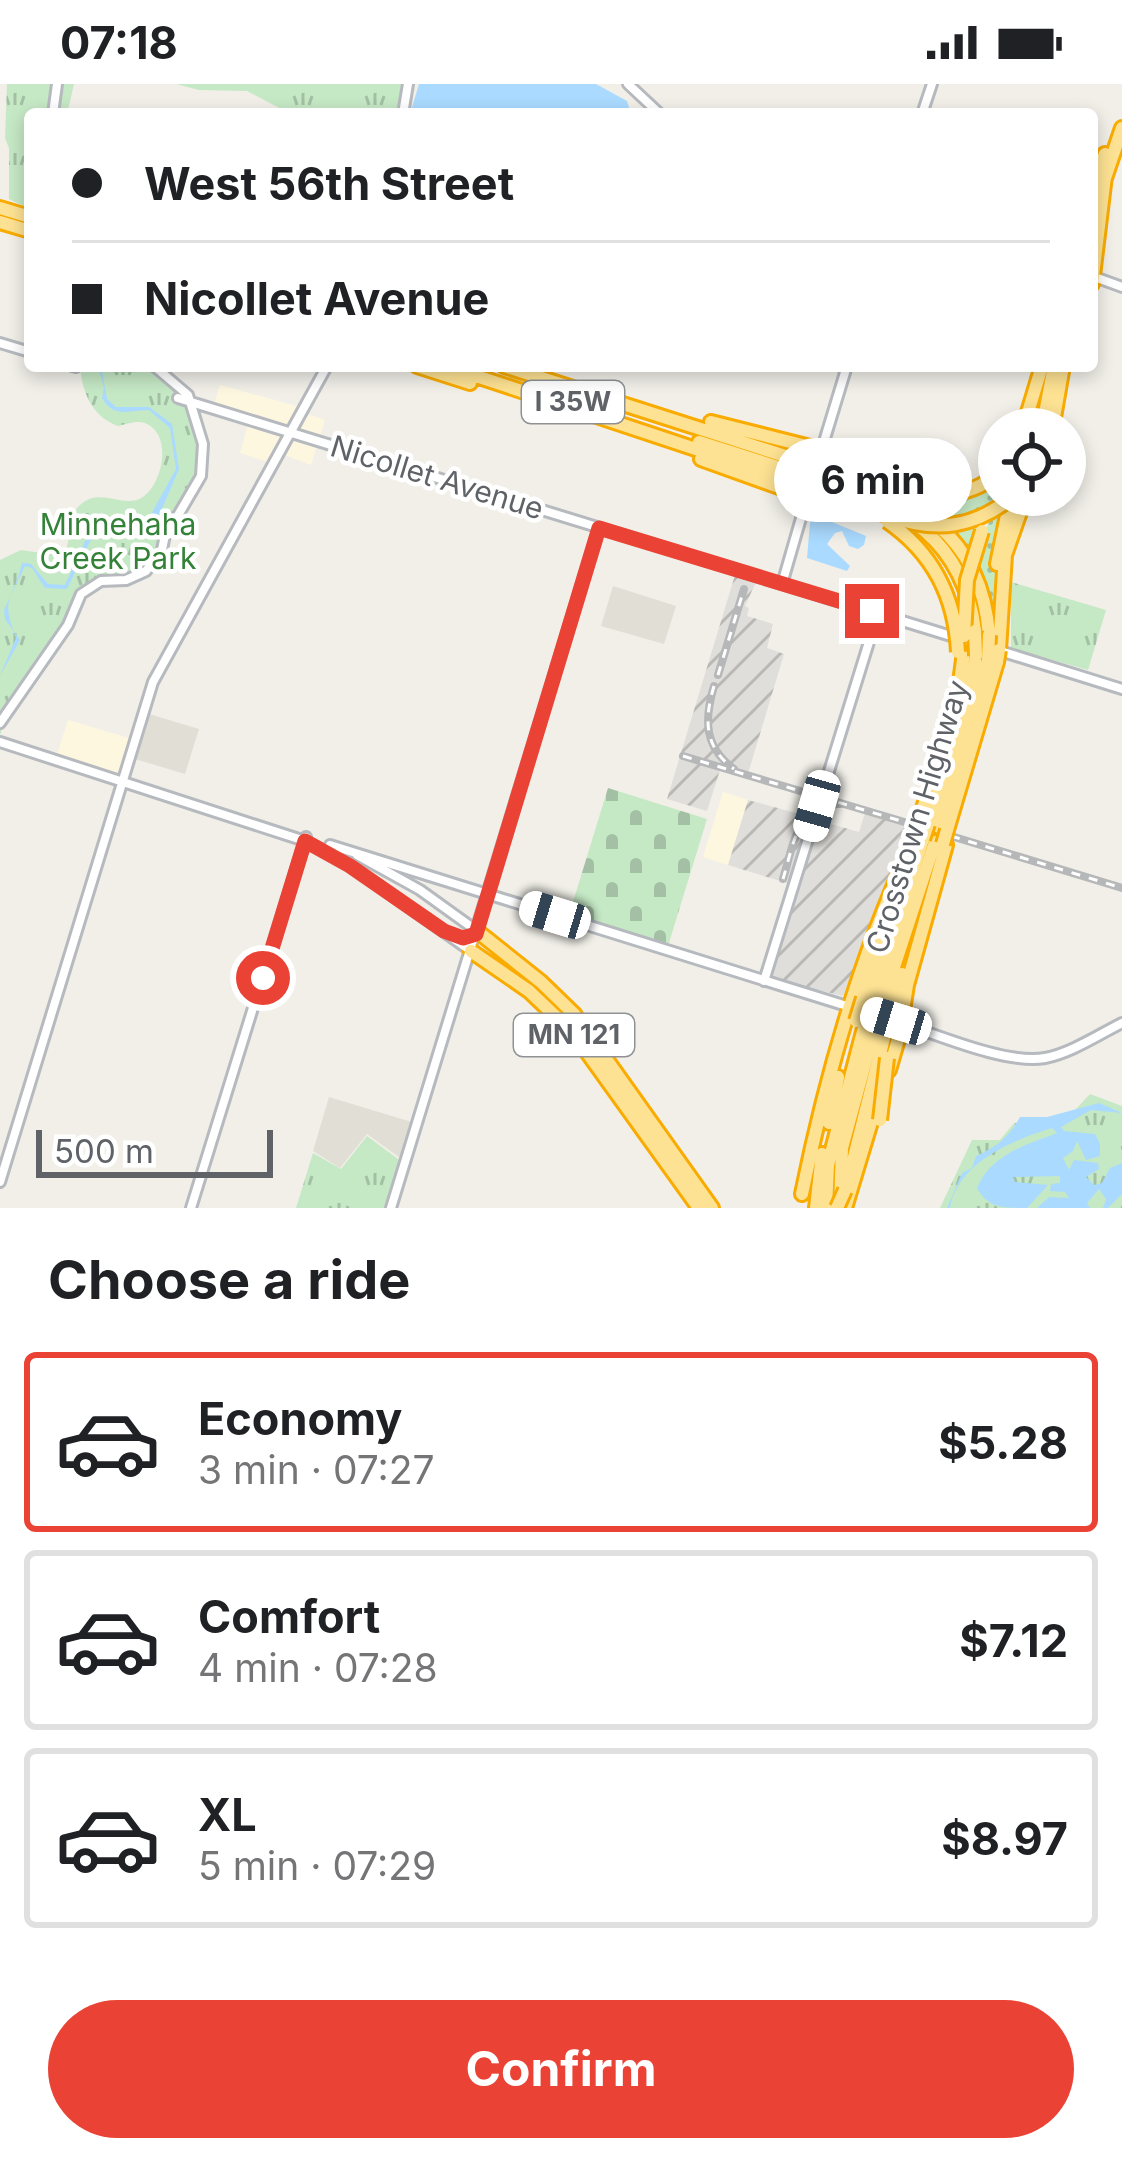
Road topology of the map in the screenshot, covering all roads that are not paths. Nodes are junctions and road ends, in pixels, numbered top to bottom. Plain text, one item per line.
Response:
1 (628, 84) edge
2 (654, 108) edge
3 (1122, 115) edge
4 (1122, 128) edge
5 (1111, 142) junction
6 (1098, 180) edge
7 (1098, 180) edge
8 (161, 372) edge
9 (324, 372) edge
10 (436, 372) edge
11 (464, 372) edge
12 (482, 372) edge
13 (524, 372) edge
14 (548, 372) edge
15 (845, 372) edge
16 (1049, 372) edge
17 (1051, 372) edge
18 (578, 388) junction
19 (178, 398) dead end
20 (190, 403) junction
21 (1032, 408) edge
22 (1048, 408) edge
23 (663, 414) junction
24 (609, 421) junction
25 (292, 433) junction
26 (822, 450) junction
27 (815, 479) junction
28 (978, 485) edge
29 (985, 516) edge
30 (989, 516) edge
31 (1008, 516) edge
32 (1019, 516) edge
33 (888, 519) junction
34 (599, 528) junction
35 (782, 584) junction
36 (878, 613) junction
37 (983, 647) junction
38 (1122, 689) edge
39 (0, 723) edge
40 (0, 744) edge
41 (124, 782) junction
42 (932, 835) junction
43 (306, 838) junction
44 (330, 845) junction
45 (489, 894) junction
46 (444, 931) junction
47 (474, 941) junction
48 (764, 981) junction
49 (879, 1014) junction
50 (1122, 1023) edge
51 (838, 1077) junction
52 (0, 1182) edge
53 (850, 1188) junction
54 (800, 1201) edge
55 (191, 1208) edge
56 (391, 1208) edge
57 (698, 1208) edge
58 (712, 1208) edge
59 (816, 1208) edge
60 (826, 1208) edge
61 (841, 1208) edge
62 (857, 1208) edge

1 - 2 street
3 - 5 highway
4 - 6 highway
5 - 6 highway
5 - 7 highway
8 - 20 street
9 - 25 street
10 - 24 highway
11 - 24 highway
12 - 27 highway, I 35W
13 - 18 highway, I 35W
14 - 18 highway
15 - 26 street
16 - 21 highway
17 - 22 highway
18 - 23 highway, I 35W
19 - 20 street, Nicollet Avenue
20 - 25 street, Nicollet Avenue
20 - 39 street
23 - 26 highway
23 - 27 highway, I 35W
24 - 27 highway
25 - 34 street, Nicollet Avenue
25 - 41 street
26 - 27 street
27 - 28 highway
27 - 33 highway
27 - 35 street
27 - 37 highway, I 35W
29 - 33 highway, bridge
30 - 37 highway, Crosstown Highway, bridge
31 - 37 highway, Crosstown Highway
32 - 37 highway
33 - 37 highway, bridge
34 - 35 street, Nicollet Avenue
34 - 45 street
35 - 36 street, Nicollet Avenue
36 - 37 street, Nicollet Avenue
36 - 48 street
37 - 38 street, Nicollet Avenue
37 - 42 highway
37 - 42 highway, Crosstown Highway
37 - 42 highway, Crosstown Highway
40 - 41 street
41 - 43 street
41 - 52 street
42 - 49 highway, Crosstown Highway
42 - 49 highway
42 - 49 highway, Crosstown Highway
42 - 49 highway
43 - 44 street
43 - 46 street
43 - 55 street
44 - 45 street
44 - 47 street
45 - 47 street
45 - 48 street
46 - 47 street
46 - 47 street
47 - 56 street
47 - 57 highway, MN 121
47 - 58 highway, MN 121
48 - 49 street
49 - 50 street
49 - 51 highway, Crosstown Highway
49 - 53 highway, Crosstown Highway
49 - 53 highway
49 - 54 highway
49 - 60 highway
49 - 61 highway
49 - 62 highway, bridge
51 - 54 highway, Crosstown Highway
51 - 59 highway
53 - 61 highway, Crosstown Highway, bridge

